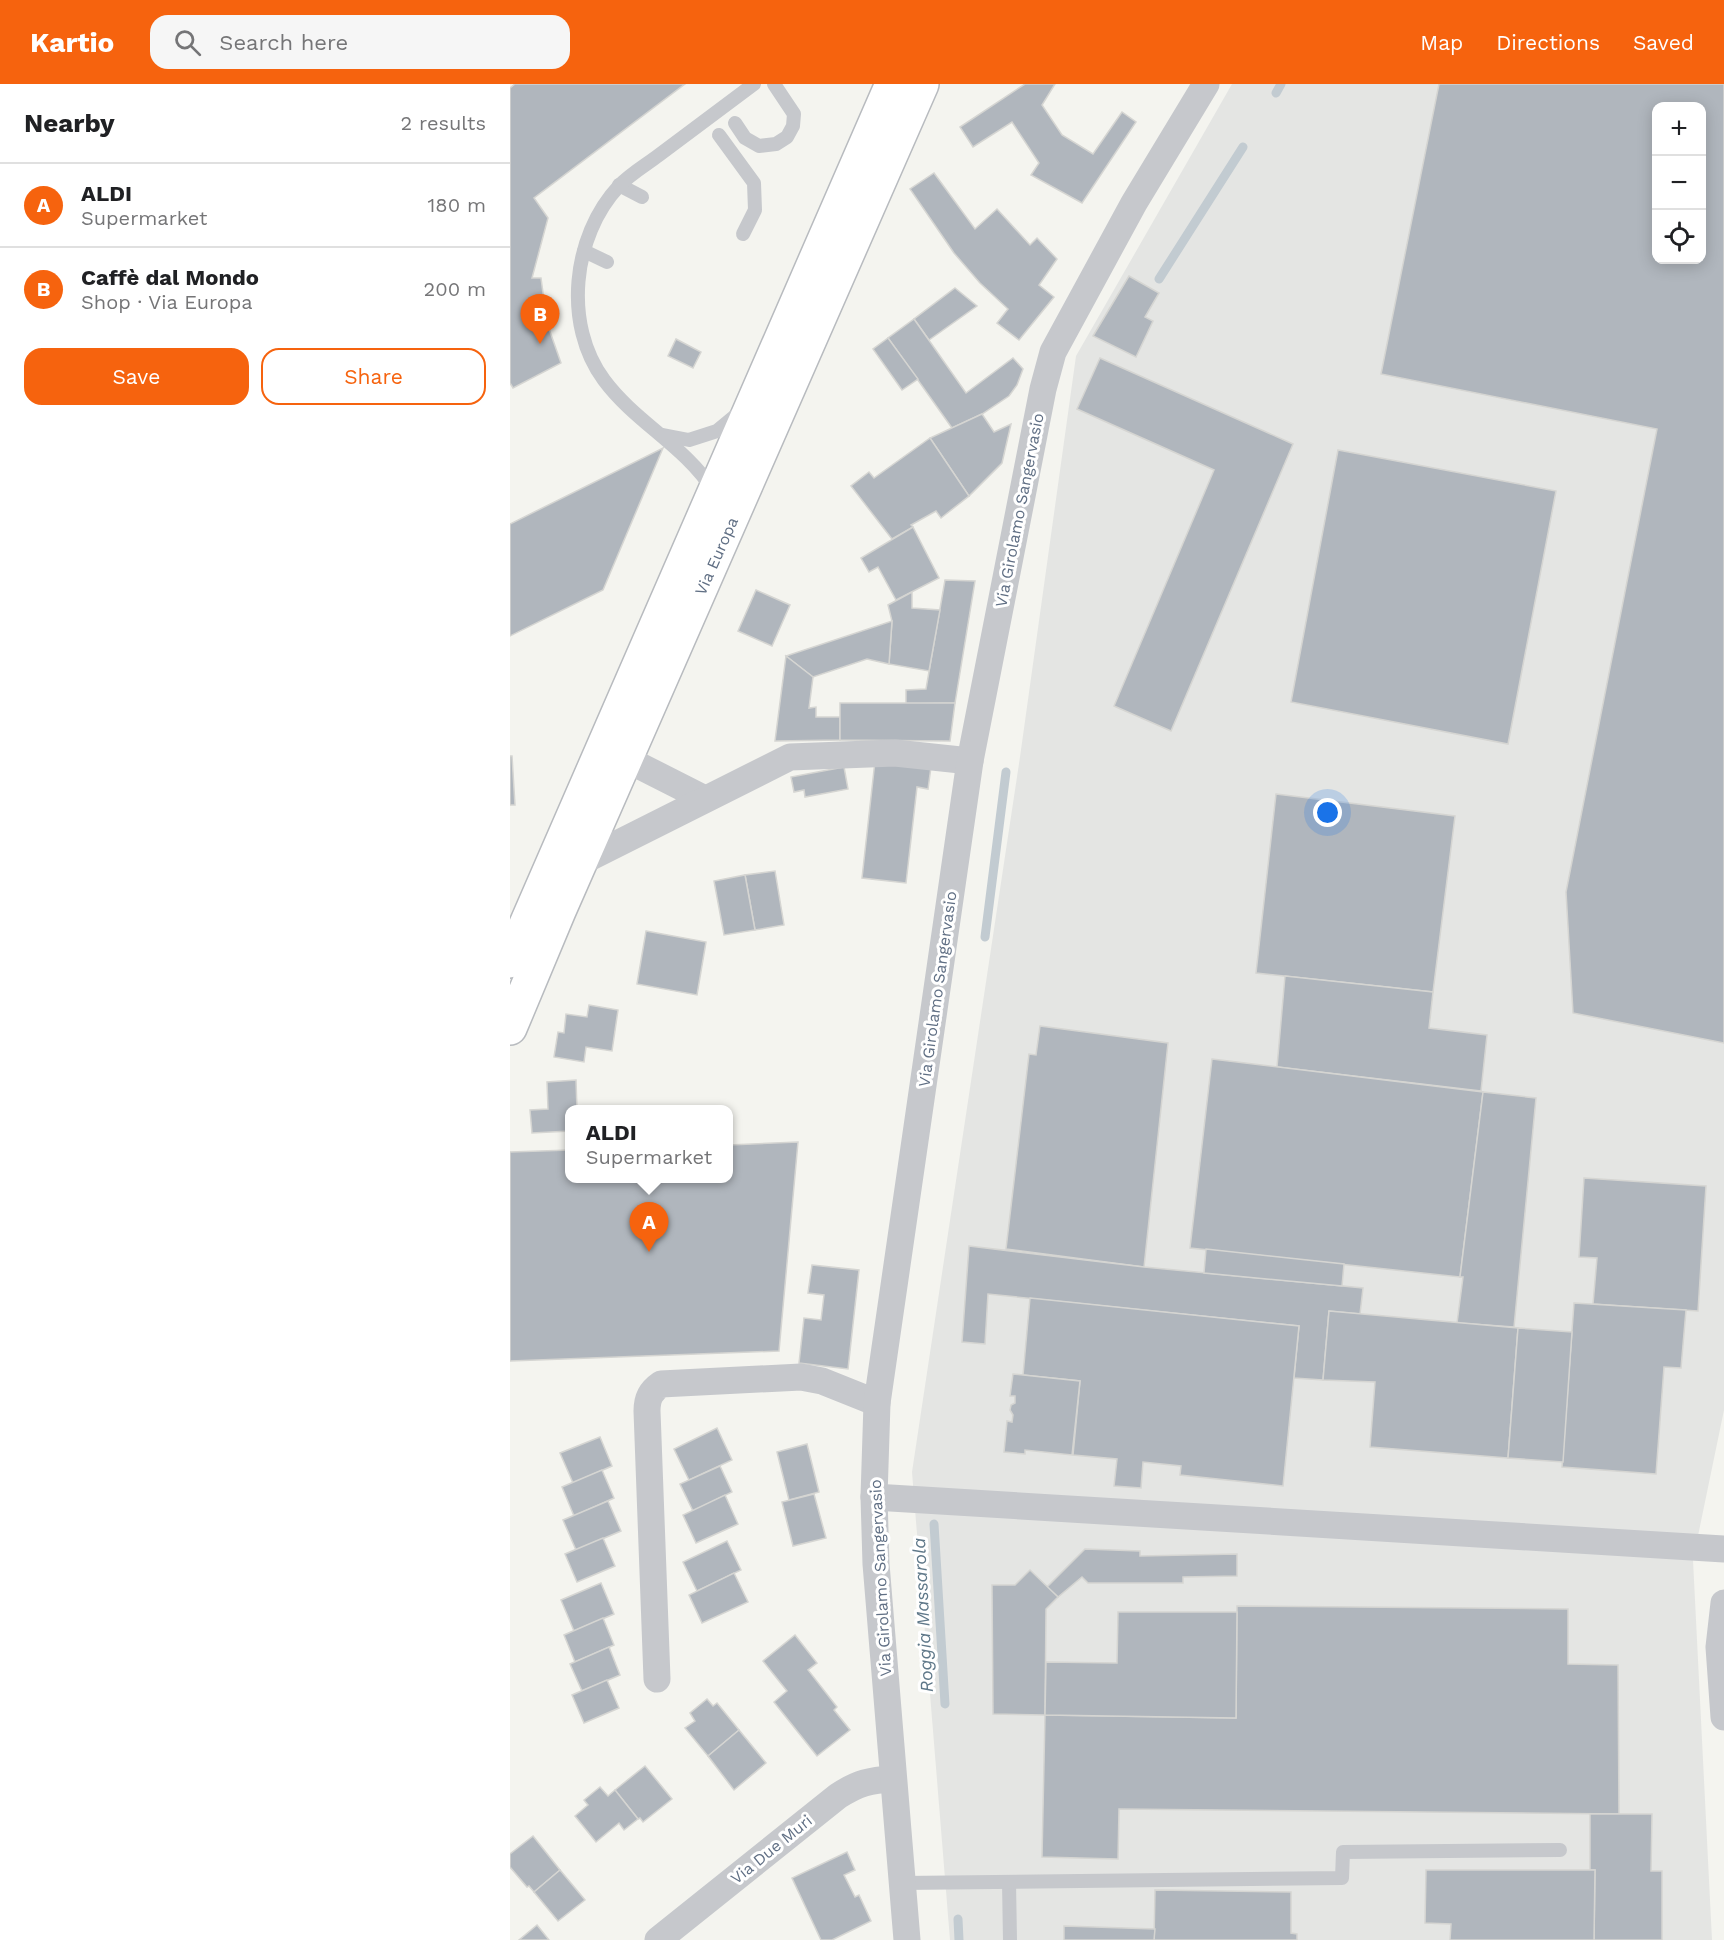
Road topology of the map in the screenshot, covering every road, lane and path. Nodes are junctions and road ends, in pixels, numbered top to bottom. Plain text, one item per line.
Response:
1 (754, 84) edge
2 (774, 84) edge
3 (892, 84) edge
4 (922, 84) edge
5 (1206, 84) edge
6 (735, 123) dead end
7 (719, 135) dead end
8 (619, 185) junction
9 (642, 198) dead end
10 (743, 234) dead end
11 (584, 251) junction
12 (607, 262) dead end
13 (754, 400) junction
14 (663, 435) junction
15 (714, 492) junction
16 (626, 759) junction
17 (970, 761) junction
18 (705, 799) junction
19 (581, 862) junction
20 (511, 957) edge
21 (510, 1028) edge
22 (877, 1403) junction
23 (874, 1497) junction
24 (1724, 1549) edge
25 (1724, 1603) edge
26 (657, 1679) dead end
27 (1723, 1688) edge
28 (1724, 1717) edge
29 (893, 1779) junction
30 (1560, 1850) dead end
31 (1009, 1882) junction
32 (902, 1883) junction
33 (658, 1940) edge
34 (907, 1940) edge
35 (1010, 1940) edge

1 - 8 lane
2 - 6 lane
3 - 13 main road, Via Europa
4 - 16 main road, Via Europa
5 - 17 street, Via Girolamo Sangervasio
7 - 10 lane
8 - 9 lane
8 - 11 lane
11 - 12 lane
11 - 14 lane
13 - 14 lane
13 - 15 main road, Via Europa
14 - 15 lane
15 - 20 main road, Via Europa
16 - 18 street
16 - 19 main road, Via Europa
17 - 18 street
17 - 22 street, Via Girolamo Sangervasio
18 - 19 street
19 - 21 main road, Via Europa
22 - 23 street, Via Girolamo Sangervasio
22 - 26 street
23 - 24 street
23 - 29 street, Via Girolamo Sangervasio
25 - 27 street
27 - 28 street
29 - 32 street, Via Girolamo Sangervasio
29 - 33 street, Via Due Muri
30 - 31 lane
31 - 32 lane
31 - 35 lane
32 - 34 street, Via Girolamo Sangervasio

